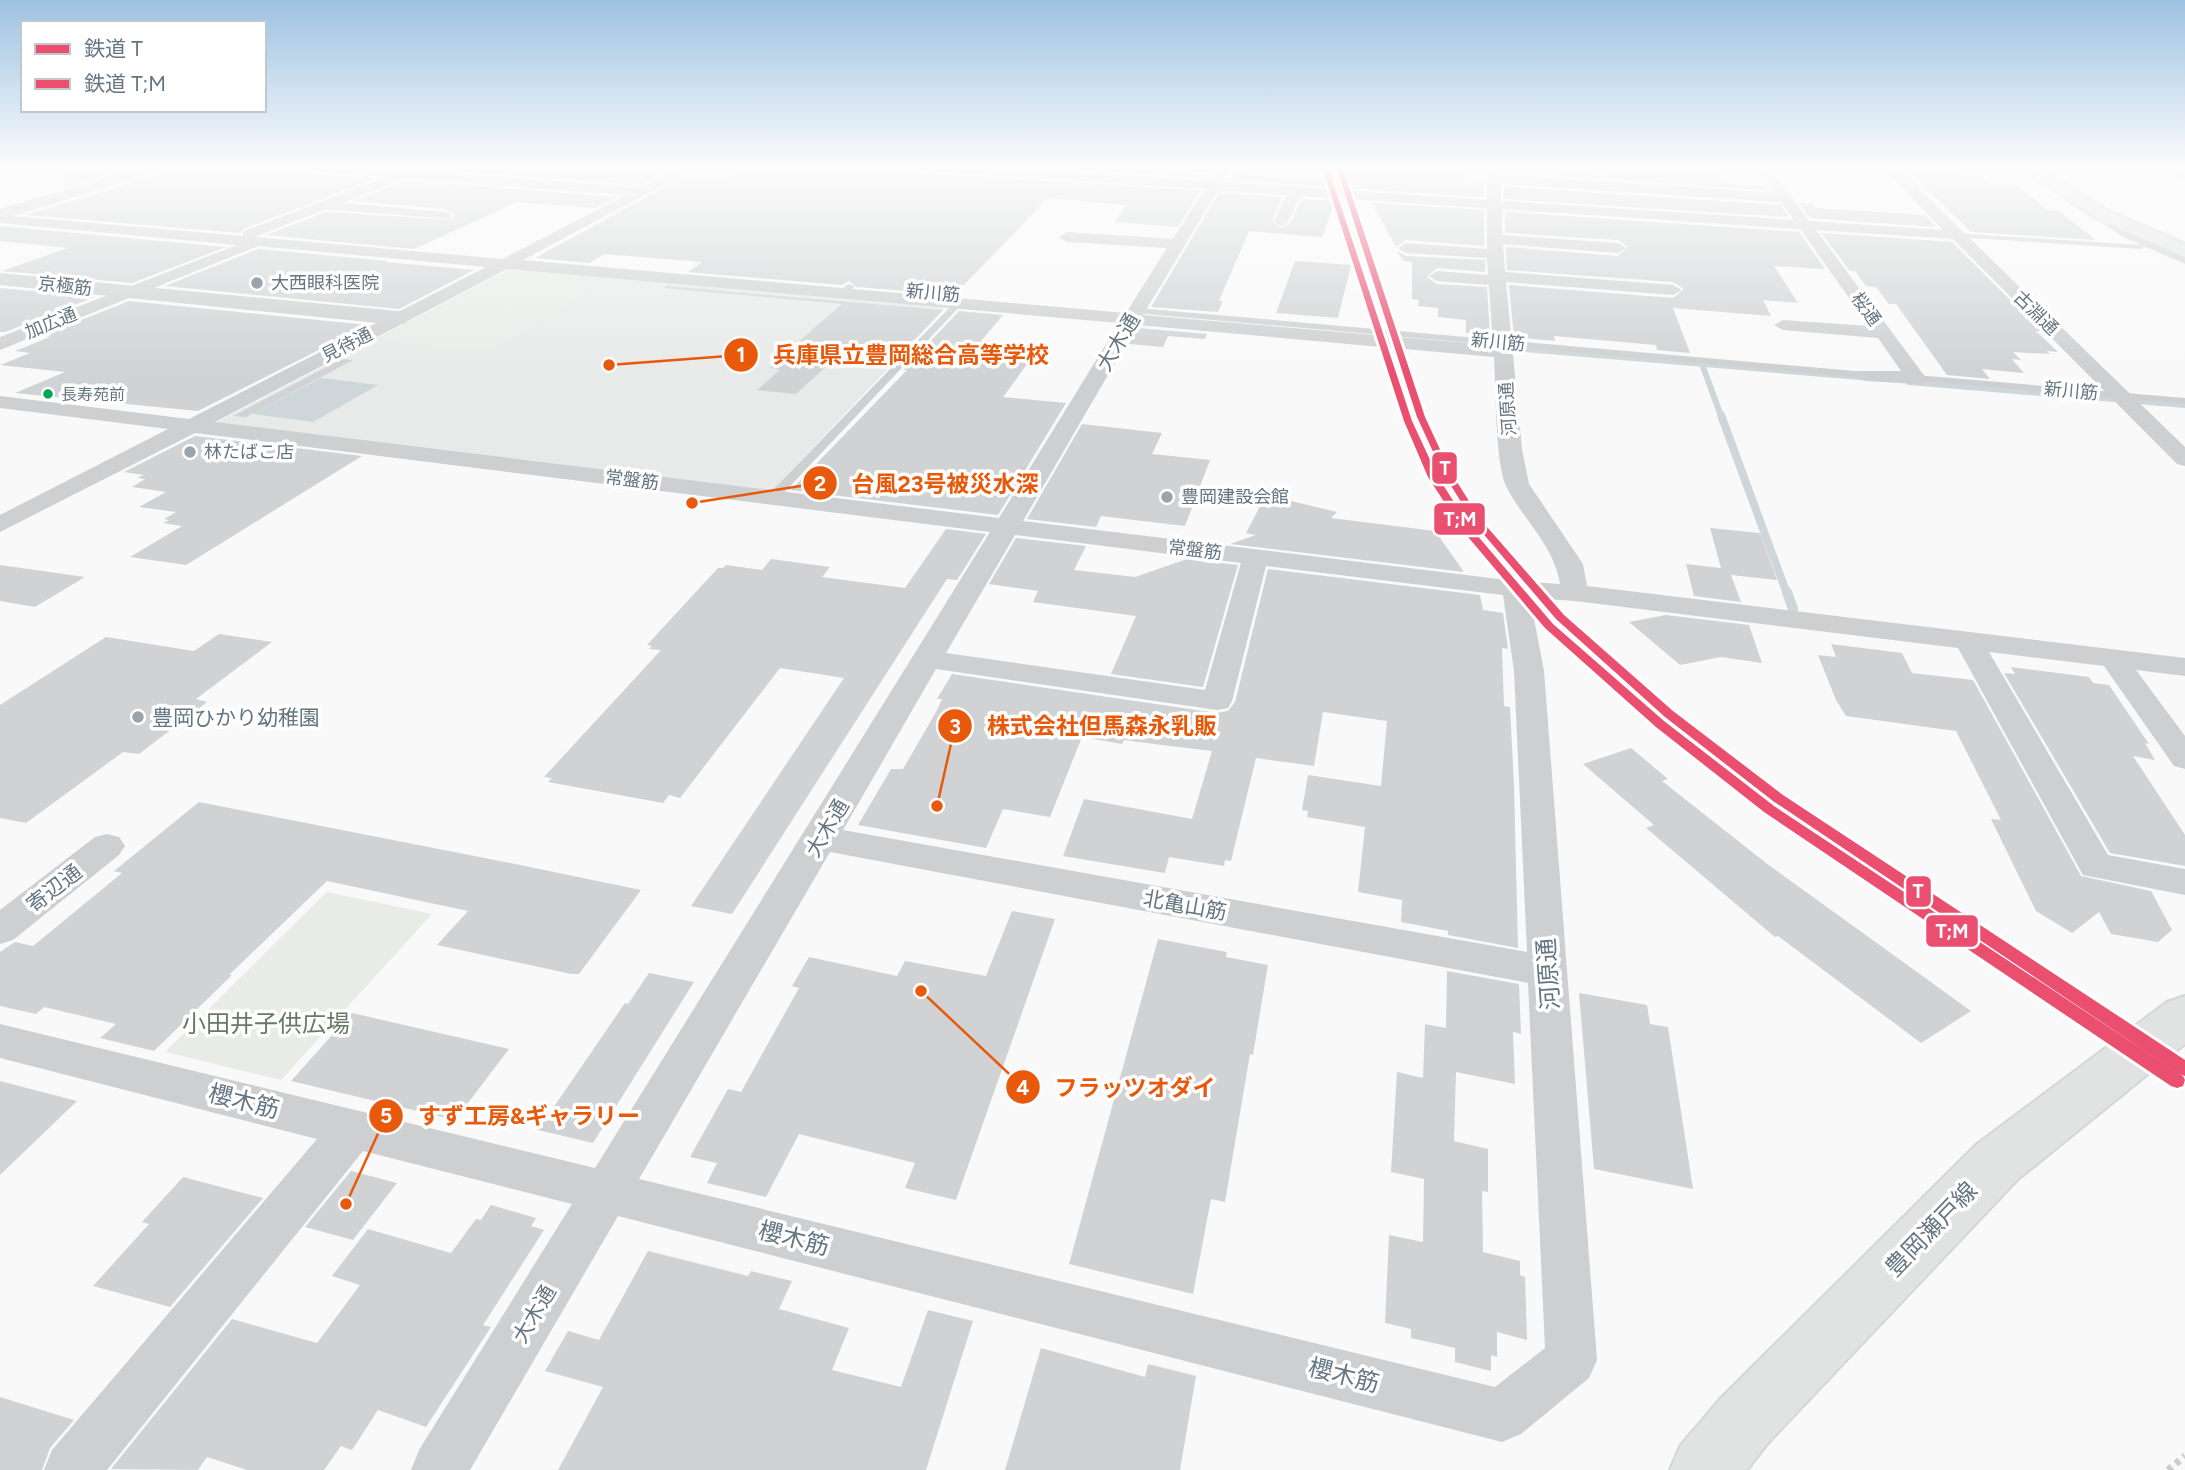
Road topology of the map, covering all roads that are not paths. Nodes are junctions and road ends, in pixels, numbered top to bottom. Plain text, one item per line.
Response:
1 (218, 235) edge
2 (261, 235) edge
3 (560, 235) edge
4 (1183, 235) edge
5 (1495, 235) edge
6 (1812, 235) edge
7 (1950, 235) edge
8 (1956, 235) junction
9 (2129, 235) edge
10 (2149, 235) edge
11 (2161, 235) edge
12 (1067, 237) dead end
13 (254, 238) junction
14 (1177, 244) junction
15 (2185, 244) edge
16 (1495, 247) junction
17 (2141, 247) dead end
18 (1406, 248) dead end
19 (1618, 248) dead end
20 (2185, 251) edge
21 (2185, 259) edge
22 (511, 260) junction
23 (1437, 276) dead end
24 (0, 279) edge
25 (1498, 279) junction
26 (847, 289) junction
27 (1673, 290) dead end
28 (130, 292) junction
29 (959, 303) junction
30 (1135, 315) junction
31 (398, 318) junction
32 (1783, 325) dead end
33 (1884, 333) junction
34 (0, 344) edge
35 (1503, 347) junction
36 (1866, 375) joint
37 (1916, 378) junction
38 (2121, 396) junction
39 (2185, 401) edge
40 (0, 402) edge
41 (191, 426) junction
42 (2185, 459) edge
43 (773, 497) junction
44 (0, 524) edge
45 (1007, 526) junction
46 (1255, 557) junction
47 (1515, 589) junction
48 (1575, 593) junction
49 (1969, 642) junction
50 (2113, 658) junction
51 (927, 660) junction
52 (2185, 667) edge
53 (2185, 759) edge
54 (821, 838) junction
55 (107, 846) dead end
56 (2185, 882) edge
57 (0, 930) edge
58 (1548, 971) junction
59 (2185, 1016) edge
60 (0, 1041) edge
61 (354, 1128) junction
62 (608, 1191) junction
63 (1571, 1360) joint
64 (72, 1470) edge
65 (439, 1470) edge
66 (1704, 1470) edge

1 - 13 street, 新川筋
2 - 13 street, 加広通
3 - 22 street, 見待通
4 - 14 street, 大木通
5 - 16 street, 河原通
6 - 33 street, 桜通
7 - 8 street
8 - 17 lane
8 - 38 street, 古淵通
9 - 21 street
10 - 20 main road
11 - 15 street
12 - 14 street
13 - 22 street, 新川筋
13 - 28 street, 加広通
14 - 30 street, 大木通
16 - 18 street
16 - 19 street
16 - 25 street, 河原通
22 - 26 street, 新川筋
22 - 31 street, 見待通
23 - 25 street
24 - 28 street, 京極筋
25 - 27 street
25 - 35 street, 河原通
26 - 29 street, 新川筋
26 - 30 street, 新川筋
28 - 31 street, 京極筋
28 - 34 street, 加広通
29 - 30 street, 新川筋
29 - 43 lane
30 - 35 street, 新川筋
30 - 45 street, 大木通
31 - 41 street, 見待通
32 - 33 street
33 - 37 street, 桜通
35 - 36 lane, 新川筋
35 - 48 street, 河原通
36 - 37 street
37 - 38 lane, 新川筋
38 - 39 lane, 新川筋
38 - 42 street, 古淵通
40 - 41 street, 常盤筋
41 - 43 street, 常盤筋
41 - 44 street, 見待通
43 - 45 street, 常盤筋
45 - 46 street, 常盤筋
45 - 51 street, 大木通
46 - 47 street, 常盤筋
46 - 51 street
47 - 48 street, 常盤筋
47 - 58 street, 河原通
48 - 49 street, 常盤筋
49 - 50 street, 常盤筋
49 - 56 street
50 - 52 street, 常盤筋
50 - 53 street
51 - 54 street, 大木通
54 - 58 street, 北亀山筋
54 - 62 street, 大木通
55 - 57 street, 寄辺通
58 - 63 street, 河原通
59 - 66 main road, 豊岡瀬戸線
60 - 61 street, 櫻木筋
61 - 62 street, 櫻木筋
61 - 64 street
62 - 63 street, 櫻木筋
62 - 65 street, 大木通

